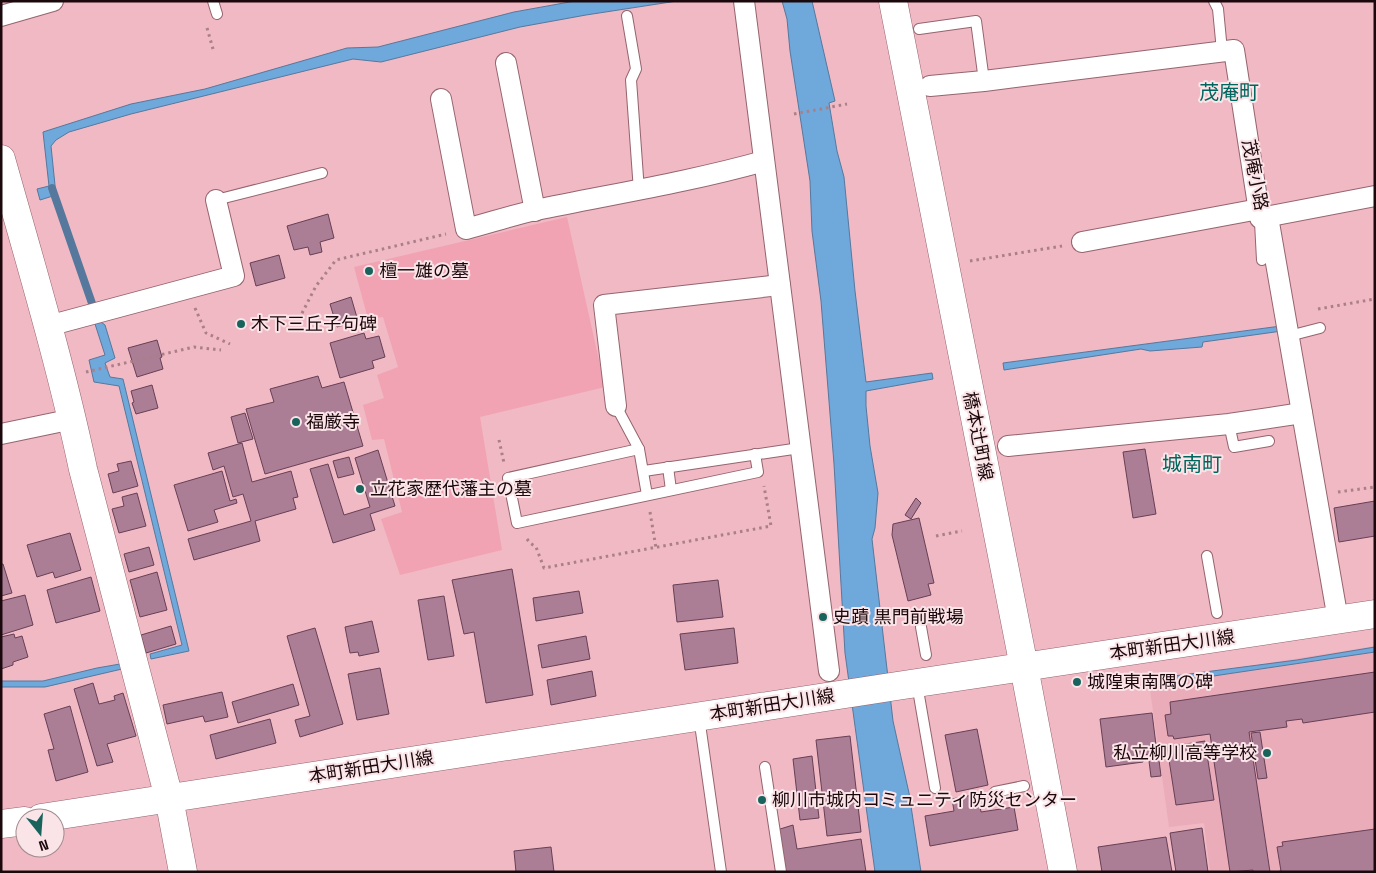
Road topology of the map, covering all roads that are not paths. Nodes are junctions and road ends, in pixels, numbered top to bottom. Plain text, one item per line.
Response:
1 (53, 1) edge
2 (214, 1) edge
3 (744, 1) edge
4 (893, 1) edge
5 (1214, 1) edge
6 (217, 14) dead end
7 (1, 16) edge
8 (627, 16) dead end
9 (919, 29) dead end
10 (1228, 51) junction
11 (506, 63) dead end
12 (984, 81) junction
13 (930, 86) dead end
14 (441, 99) dead end
15 (1, 159) edge
16 (764, 161) junction
17 (322, 173) dead end
18 (639, 191) junction
19 (1375, 196) edge
20 (216, 200) joint
21 (534, 211) junction
22 (1262, 215) junction
23 (1082, 242) dead end
24 (1262, 260) dead end
25 (780, 285) junction
26 (48, 326) junction
27 (1320, 328) dead end
28 (1289, 336) junction
29 (616, 406) joint
30 (1302, 414) junction
31 (73, 419) junction
32 (1229, 424) junction
33 (1, 434) edge
34 (1269, 440) dead end
35 (1008, 446) dead end
36 (800, 448) junction
37 (639, 449) junction
38 (755, 454) junction
39 (668, 467) junction
40 (644, 471) junction
41 (671, 490) junction
42 (647, 494) junction
43 (1207, 556) dead end
44 (1217, 614) dead end
45 (1375, 614) edge
46 (1338, 620) junction
47 (921, 626) dead end
48 (926, 655) dead end
49 (1024, 667) junction
50 (829, 671) dead end
51 (907, 685) junction
52 (699, 716) junction
53 (765, 767) dead end
54 (1024, 786) dead end
55 (935, 788) dead end
56 (995, 792) dead end
57 (169, 798) junction
58 (65, 814) edge
59 (15, 822) edge
60 (1, 824) edge
61 (183, 872) edge
62 (721, 872) edge
63 (781, 872) edge
64 (1063, 872) edge

1 - 7 street
2 - 6 lane
3 - 16 street
4 - 49 main road, 橋本辻町線
5 - 10 lane
8 - 18 lane
9 - 12 lane
10 - 12 street
10 - 22 street, 茂庵小路
11 - 21 street
12 - 13 street
14 - 21 street
15 - 26 main road
16 - 18 street
16 - 25 street
17 - 20 lane
18 - 21 street
19 - 22 street, 茂庵小路
20 - 26 street
22 - 23 street
22 - 24 lane
22 - 28 street
25 - 29 street
25 - 36 street
26 - 31 main road
27 - 28 lane
28 - 30 street
29 - 37 lane
30 - 32 street
30 - 46 street
31 - 33 street
31 - 57 main road
32 - 34 lane
32 - 35 street
36 - 38 lane
36 - 50 street
37 - 40 lane
37 - 42 lane
38 - 39 lane
38 - 41 lane
39 - 40 lane
39 - 41 lane
40 - 42 lane
41 - 42 lane
43 - 44 lane
45 - 46 main road, 本町新田大川線
46 - 49 main road, 本町新田大川線
47 - 48 lane
49 - 51 main road, 本町新田大川線
49 - 64 main road, 橋本辻町線
51 - 52 main road, 本町新田大川線
51 - 55 lane
52 - 57 main road, 本町新田大川線
52 - 62 lane
53 - 63 lane
54 - 56 lane
57 - 58 main road, 本町新田大川線
57 - 61 main road
59 - 60 main road

